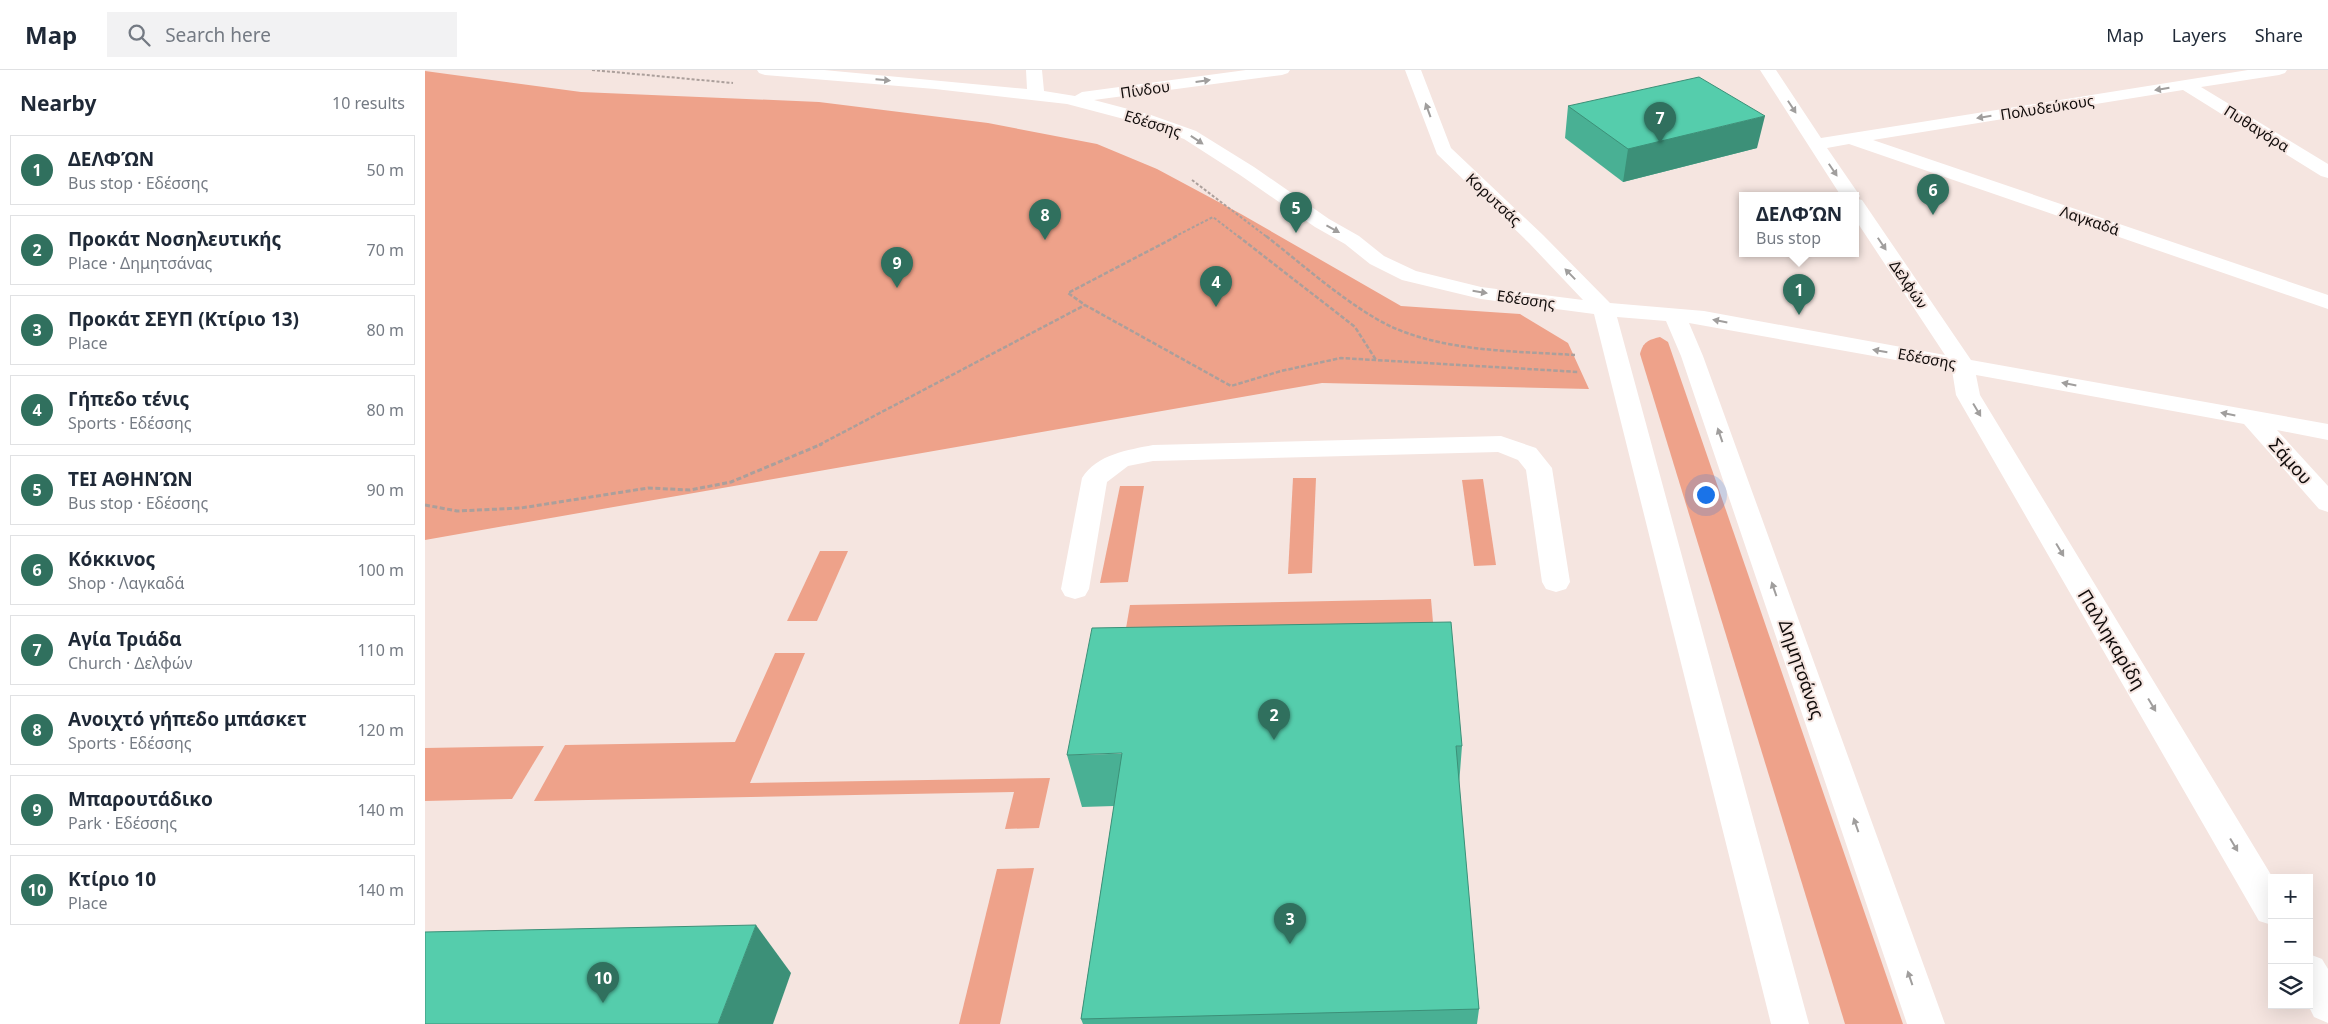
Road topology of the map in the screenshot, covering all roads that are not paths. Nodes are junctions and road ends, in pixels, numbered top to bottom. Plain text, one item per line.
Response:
1 (765, 70) edge
2 (1035, 70) edge
3 (1281, 70) edge
4 (1413, 70) edge
5 (1768, 70) edge
6 (2279, 70) edge
7 (786, 71) edge
8 (938, 77) edge
9 (2187, 85) junction
10 (1036, 95) junction
11 (1068, 99) junction
12 (1852, 139) junction
13 (1816, 144) junction
14 (2328, 172) edge
15 (1847, 192) edge
16 (1859, 210) edge
17 (2328, 302) edge
18 (1604, 310) junction
19 (1674, 315) junction
20 (1963, 365) junction
21 (2253, 419) junction
22 (2328, 432) edge
23 (2328, 503) edge
24 (1557, 582) dead end
25 (1075, 589) dead end
26 (2268, 902) edge
27 (2313, 979) edge
28 (2328, 1004) edge
29 (1790, 1024) edge
30 (1926, 1024) edge

1 - 7 street, Εδέσσης
2 - 10 street
11 -> 3 street, Πίνδου
18 -> 4 street, Κορυτσάς
5 -> 13 street
6 - 9 street, Πολυδεύκους
7 -> 8 street, Εδέσσης
8 - 10 street, Εδέσσης
9 -> 12 street, Πολυδεύκους
9 - 14 street, Πυθαγόρα
10 - 11 street, Εδέσσης
11 -> 18 street, Εδέσσης
12 - 13 street, Πολυδεύκους
12 - 17 street, Λαγκαδά
13 -> 15 street
16 -> 20 street, Δελφών
18 - 19 street, Εδέσσης
18 - 29 street
20 -> 19 street, Εδέσσης
30 -> 19 street, Δημητσάνας
21 -> 20 street, Εδέσσης
20 -> 26 street, Παλληκαρίδη
21 - 22 street, Εδέσσης
21 - 23 street, Σάμου
24 - 25 street
27 - 28 street

